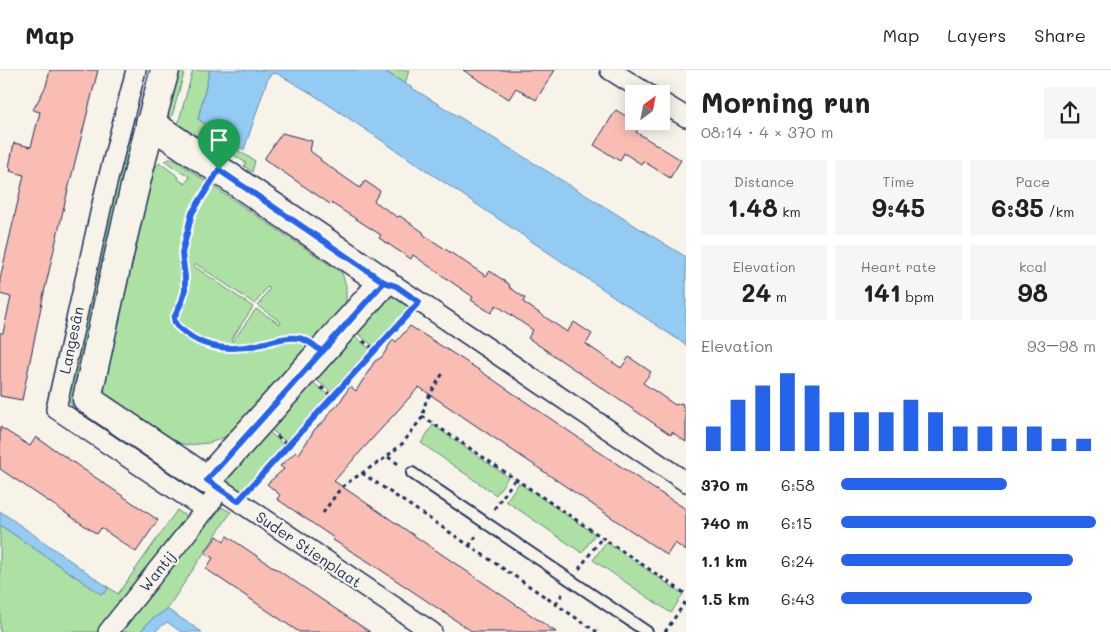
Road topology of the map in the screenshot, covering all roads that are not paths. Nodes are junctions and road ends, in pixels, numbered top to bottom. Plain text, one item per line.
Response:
1 (136, 70) edge
2 (165, 70) edge
3 (610, 70) edge
4 (634, 85) edge
5 (126, 106) junction
6 (670, 107) edge
7 (686, 117) edge
8 (150, 123) junction
9 (384, 282) junction
10 (412, 474) dead end
11 (686, 482) edge
12 (214, 485) junction
13 (206, 510) junction
14 (108, 632) edge
15 (432, 632) edge
16 (647, 632) edge

1 - 5 street, Langesân
2 - 8 street, Langesân
3 - 4 street
5 - 8 street
5 - 13 street, Langesân
6 - 7 street
8 - 9 street
8 - 12 street, Langesân
9 - 11 street
9 - 12 street
10 - 16 lane
12 - 13 street
12 - 15 street, Suder Stienplaat
13 - 14 street, Wantij

